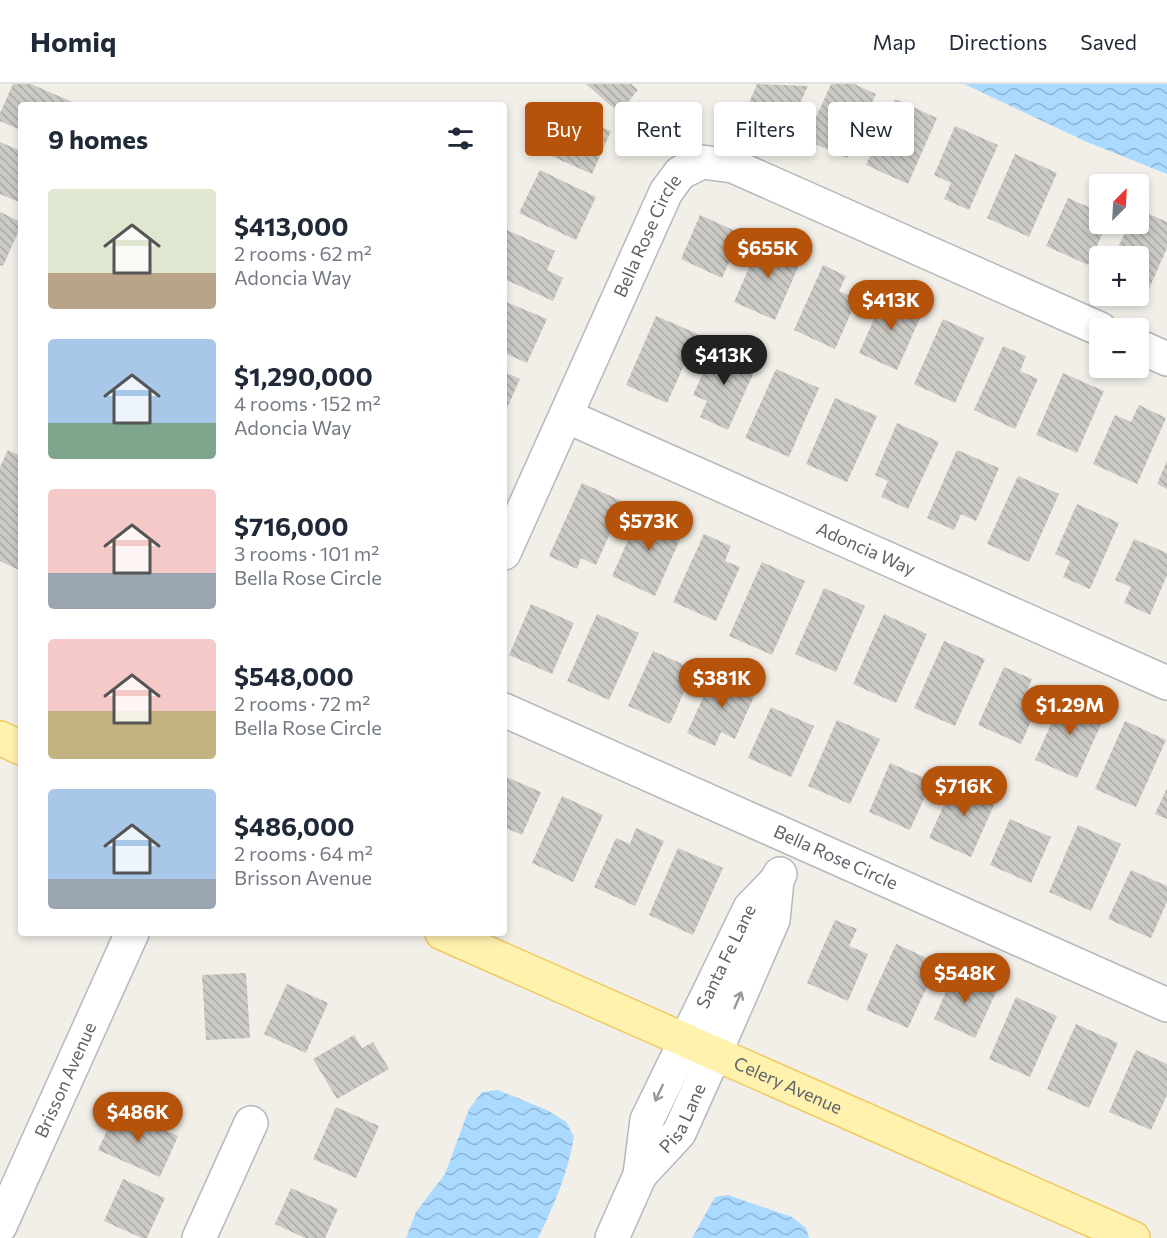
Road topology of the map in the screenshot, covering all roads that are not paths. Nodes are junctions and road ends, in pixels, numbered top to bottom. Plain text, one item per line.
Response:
1 (1089, 324) edge
2 (1149, 351) edge
3 (1167, 359) edge
4 (566, 416) junction
5 (507, 546) edge
6 (1167, 683) edge
7 (507, 711) edge
8 (0, 738) edge
9 (18, 747) edge
10 (795, 839) junction
11 (777, 880) junction
12 (131, 936) edge
13 (449, 936) edge
14 (1167, 1005) edge
15 (684, 1040) junction
16 (715, 1053) junction
17 (250, 1123) dead end
18 (639, 1176) junction
19 (0, 1226) edge
20 (199, 1238) edge
21 (612, 1238) edge
22 (1133, 1238) edge

1 - 4 street, Bella Rose Circle
2 - 3 street
4 - 5 street, Bella Rose Circle
4 - 6 street, Adoncia Way
7 - 10 street, Bella Rose Circle
8 - 9 main road
10 - 11 street, Santa Fe Lane
10 - 14 street, Bella Rose Circle
11 - 15 street, Santa Fe Lane
16 -> 11 street, Santa Fe Lane
12 - 19 street, Brisson Avenue
13 - 15 main road, Celery Avenue
15 - 16 main road, Celery Avenue
15 -> 18 street, Pisa Lane
16 - 18 street, Pisa Lane
16 - 22 main road, Celery Avenue
17 - 20 street
18 - 21 street, Pisa Lane

